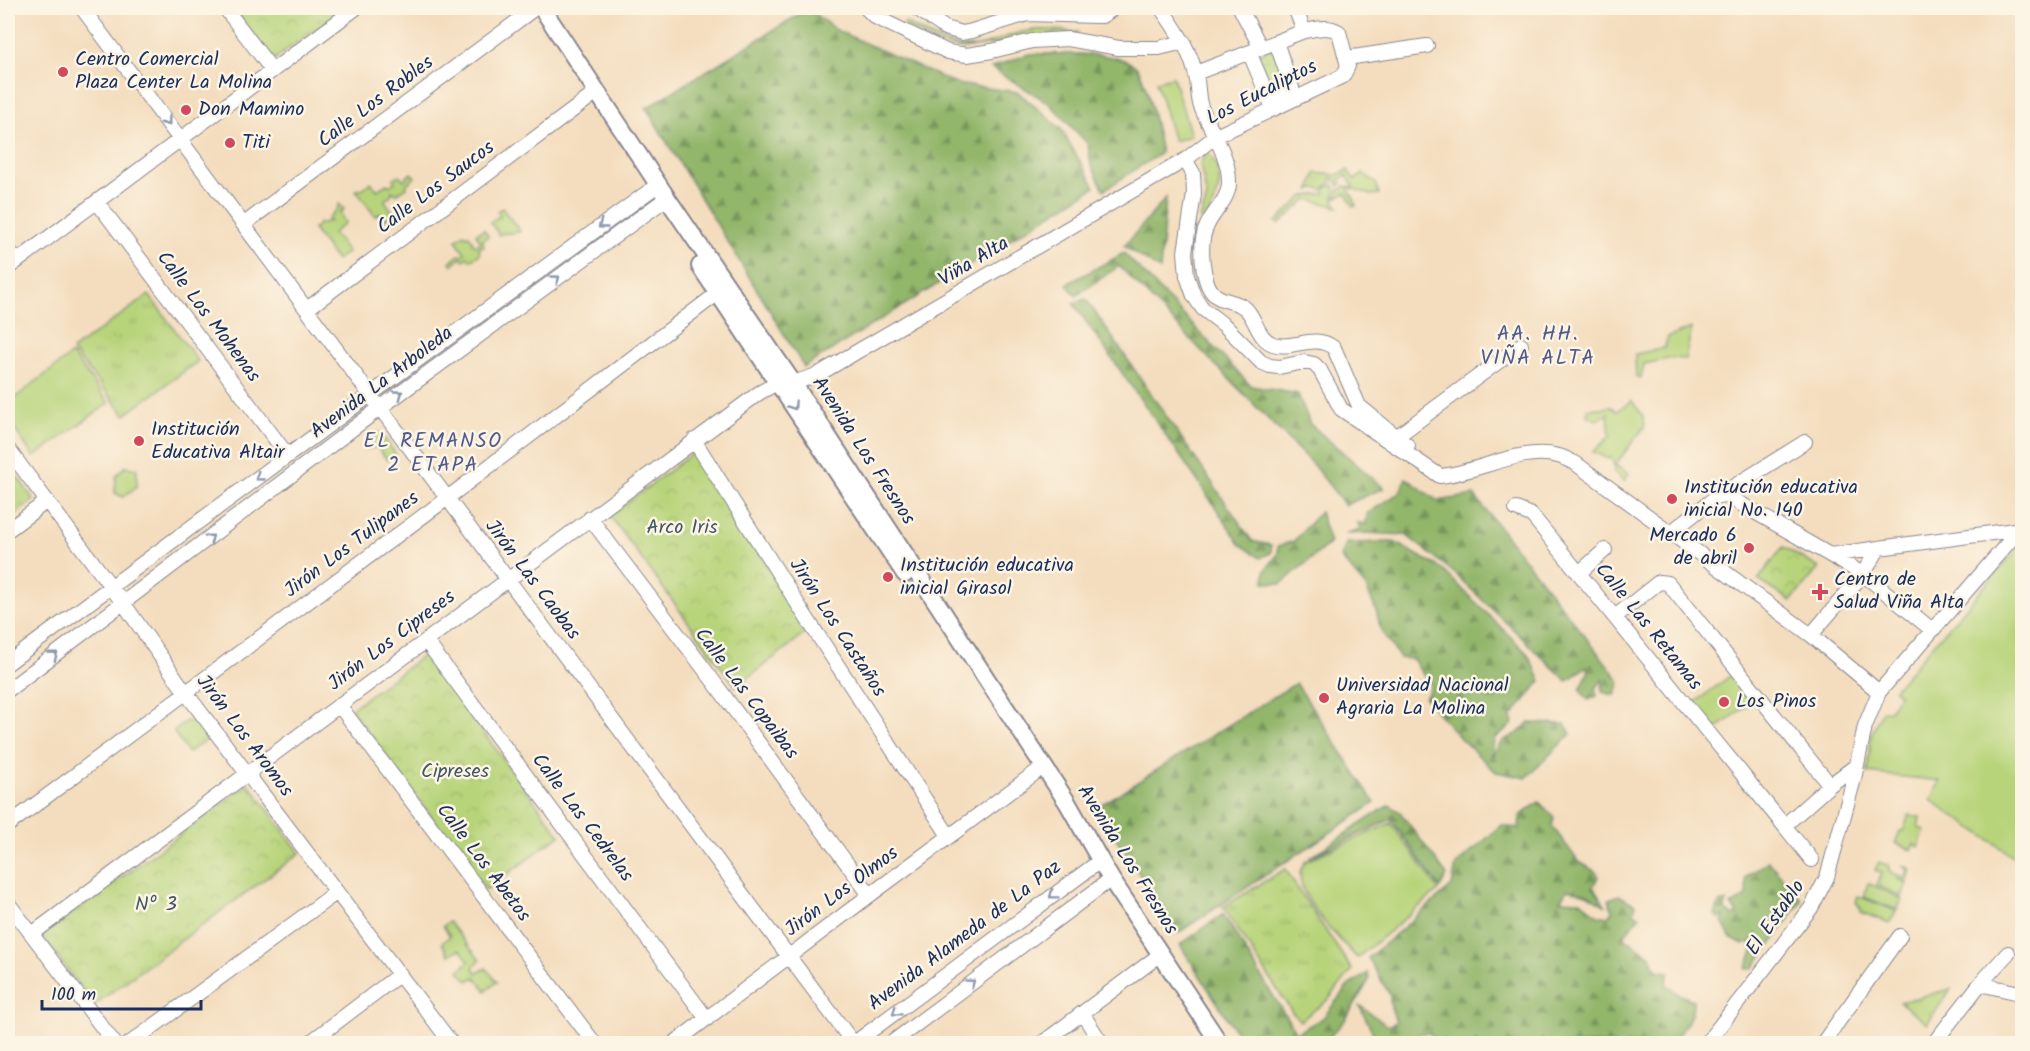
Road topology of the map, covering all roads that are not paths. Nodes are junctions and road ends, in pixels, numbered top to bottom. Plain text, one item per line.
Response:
1 (82, 8) edge
2 (225, 8) edge
3 (356, 8) edge
4 (866, 8) edge
5 (916, 8) edge
6 (1114, 8) edge
7 (1161, 8) edge
8 (1240, 8) edge
9 (1295, 8) edge
10 (534, 9) edge
11 (1304, 31) junction
12 (1184, 42) junction
13 (1276, 42) junction
14 (1427, 46) dead end
15 (1256, 51) junction
16 (1347, 58) junction
17 (272, 70) junction
18 (1196, 73) junction
19 (589, 98) junction
20 (1270, 103) junction
21 (1216, 136) junction
22 (180, 140) junction
23 (1185, 160) junction
24 (658, 194) junction
25 (97, 202) junction
26 (244, 225) junction
27 (8, 249) edge
28 (12, 264) edge
29 (717, 293) junction
30 (308, 309) junction
31 (1521, 345) dead end
32 (785, 383) junction
33 (370, 394) junction
34 (380, 408) junction
35 (693, 440) junction
36 (1393, 440) junction
37 (1805, 442) dead end
38 (8, 449) edge
39 (288, 456) junction
40 (1720, 495) junction
41 (446, 498) junction
42 (47, 501) junction
43 (1516, 509) dead end
44 (590, 518) junction
45 (8, 530) edge
46 (2022, 530) edge
47 (1670, 533) junction
48 (1879, 548) junction
49 (1605, 550) dead end
50 (1830, 555) junction
51 (1579, 573) junction
52 (1863, 574) junction
53 (508, 579) junction
54 (110, 586) junction
55 (124, 604) junction
56 (1615, 617) junction
57 (1931, 629) junction
58 (1811, 634) junction
59 (426, 641) junction
60 (8, 663) edge
61 (8, 690) edge
62 (1879, 692) junction
63 (186, 693) junction
64 (339, 705) junction
65 (1857, 765) junction
66 (247, 773) junction
67 (1035, 773) junction
68 (1830, 785) junction
69 (8, 825) edge
70 (1785, 825) junction
71 (949, 836) junction
72 (1812, 860) dead end
73 (1096, 864) junction
74 (1107, 882) junction
75 (337, 892) junction
76 (870, 895) junction
77 (8, 903) edge
78 (32, 934) junction
79 (1900, 936) dead end
80 (2008, 953) dead end
81 (788, 957) junction
82 (1157, 958) junction
83 (400, 974) junction
84 (1980, 984) junction
85 (2022, 992) edge
86 (1082, 1013) junction
87 (707, 1019) junction
88 (314, 1042) edge
89 (853, 1043) edge
90 (115, 1044) edge
91 (129, 1044) edge
92 (453, 1044) edge
93 (595, 1044) edge
94 (673, 1044) edge
95 (890, 1044) edge
96 (1041, 1044) edge
97 (1102, 1044) edge
98 (1207, 1044) edge
99 (1220, 1044) edge
100 (1706, 1044) edge
101 (1822, 1044) edge
102 (1933, 1044) edge

1 -> 22 street, Jirón Las Caobas
2 - 17 street
3 - 17 street
4 - 12 street
5 - 6 street
7 - 12 street
8 - 15 street
9 - 11 street
10 - 19 main road, Avenida Los Fresnos
10 - 24 main road, Avenida Los Fresnos
10 - 26 street, Calle Los Robles
11 - 13 street
11 - 16 street
12 - 18 street
13 - 15 street
13 - 20 street
14 - 16 street
15 - 18 street
15 - 20 street
16 - 20 street, Los Eucaliptos
17 - 22 street
18 - 21 street
19 - 24 main road, Avenida Los Fresnos
19 - 30 street, Calle Los Saucos
20 - 21 street, Los Eucaliptos
21 - 23 street, Los Eucaliptos
21 - 36 street
22 - 25 street
22 - 26 street, Jirón Las Caobas
23 - 32 street, Viña Alta
23 - 36 street
24 - 29 main road, Avenida Los Fresnos
24 - 32 main road, Avenida Los Fresnos
24 -> 33 street, Avenida La Arboleda
34 -> 24 street, Avenida La Arboleda
25 - 28 street
25 - 39 street, Calle Los Mohenas
26 - 30 street, Jirón Las Caobas
27 - 28 street
29 - 32 main road, Avenida Los Fresnos
29 - 41 street, Jirón Los Tulipanes
30 - 33 street, Jirón Las Caobas
31 - 36 street
32 - 35 street, Jirón Los Cipreses
32 -> 67 main road, Avenida Los Fresnos
32 - 73 main road, Avenida Los Fresnos
33 - 34 street, Jirón Las Caobas
33 - 39 street, Avenida La Arboleda
34 - 41 street, Jirón Las Caobas
55 -> 34 street, Avenida La Arboleda
35 - 44 street, Jirón Los Cipreses
35 - 71 street, Jirón Los Castaños
36 - 47 street
37 - 40 street
38 - 42 street, Jirón Los Aromos
39 -> 54 street, Avenida La Arboleda
40 - 47 street
40 - 50 street
41 - 53 street, Jirón Las Caobas
41 - 63 street, Jirón Los Tulipanes
42 - 45 street
42 - 54 street, Jirón Los Aromos
43 - 51 street, Calle Las Retamas
44 - 53 street, Jirón Los Cipreses
44 - 76 street, Calle Las Copaibas
46 - 48 street
46 - 57 street, El Establo
47 - 58 street
48 - 50 street
48 - 52 street
49 - 51 street
50 - 52 street
51 - 56 street, Calle Las Retamas
52 - 57 street
52 - 58 street
53 - 59 street, Jirón Los Cipreses
53 - 81 street, Jirón Las Caobas
54 - 55 street, Jirón Los Aromos
54 - 60 street, Avenida La Arboleda
61 -> 55 street, Avenida La Arboleda
55 - 63 street, Jirón Los Aromos
56 - 68 street
56 - 70 street, Calle Las Retamas
57 - 62 street, El Establo
58 - 62 street
59 - 64 street, Jirón Los Cipreses
59 - 87 street, Calle Las Cedrelas
62 - 65 street, El Establo
63 - 66 street, Jirón Los Aromos
63 - 69 street, Jirón Los Tulipanes
64 - 66 street, Jirón Los Cipreses
64 - 93 street, Calle Los Abetos
65 - 68 street
65 - 100 street, El Establo
66 - 75 street, Jirón Los Aromos
66 - 78 street, Jirón Los Cipreses
67 - 71 street, Jirón Los Olmos
67 - 73 main road, Avenida Los Fresnos
68 - 70 street
70 - 72 street, Calle Las Retamas
71 - 76 street, Jirón Los Olmos
73 - 74 main road, Avenida Los Fresnos
73 -> 89 street, Avenida Alameda de La Paz
74 - 82 main road, Avenida Los Fresnos
95 -> 74 street, Avenida Alameda de La Paz
75 - 83 street, Jirón Los Aromos
75 - 91 street
76 - 81 street, Jirón Los Olmos
77 - 78 street
78 - 90 street
79 - 101 street
80 - 84 street
81 - 87 street, Jirón Los Olmos
81 - 89 street, Jirón Las Caobas
82 - 86 street
82 - 98 main road, Avenida Los Fresnos
82 - 99 main road, Avenida Los Fresnos
83 - 88 street
83 - 92 street, Jirón Los Aromos
84 - 85 street
84 - 102 street
86 - 96 street
86 - 97 street
87 - 94 street, Jirón Los Olmos

